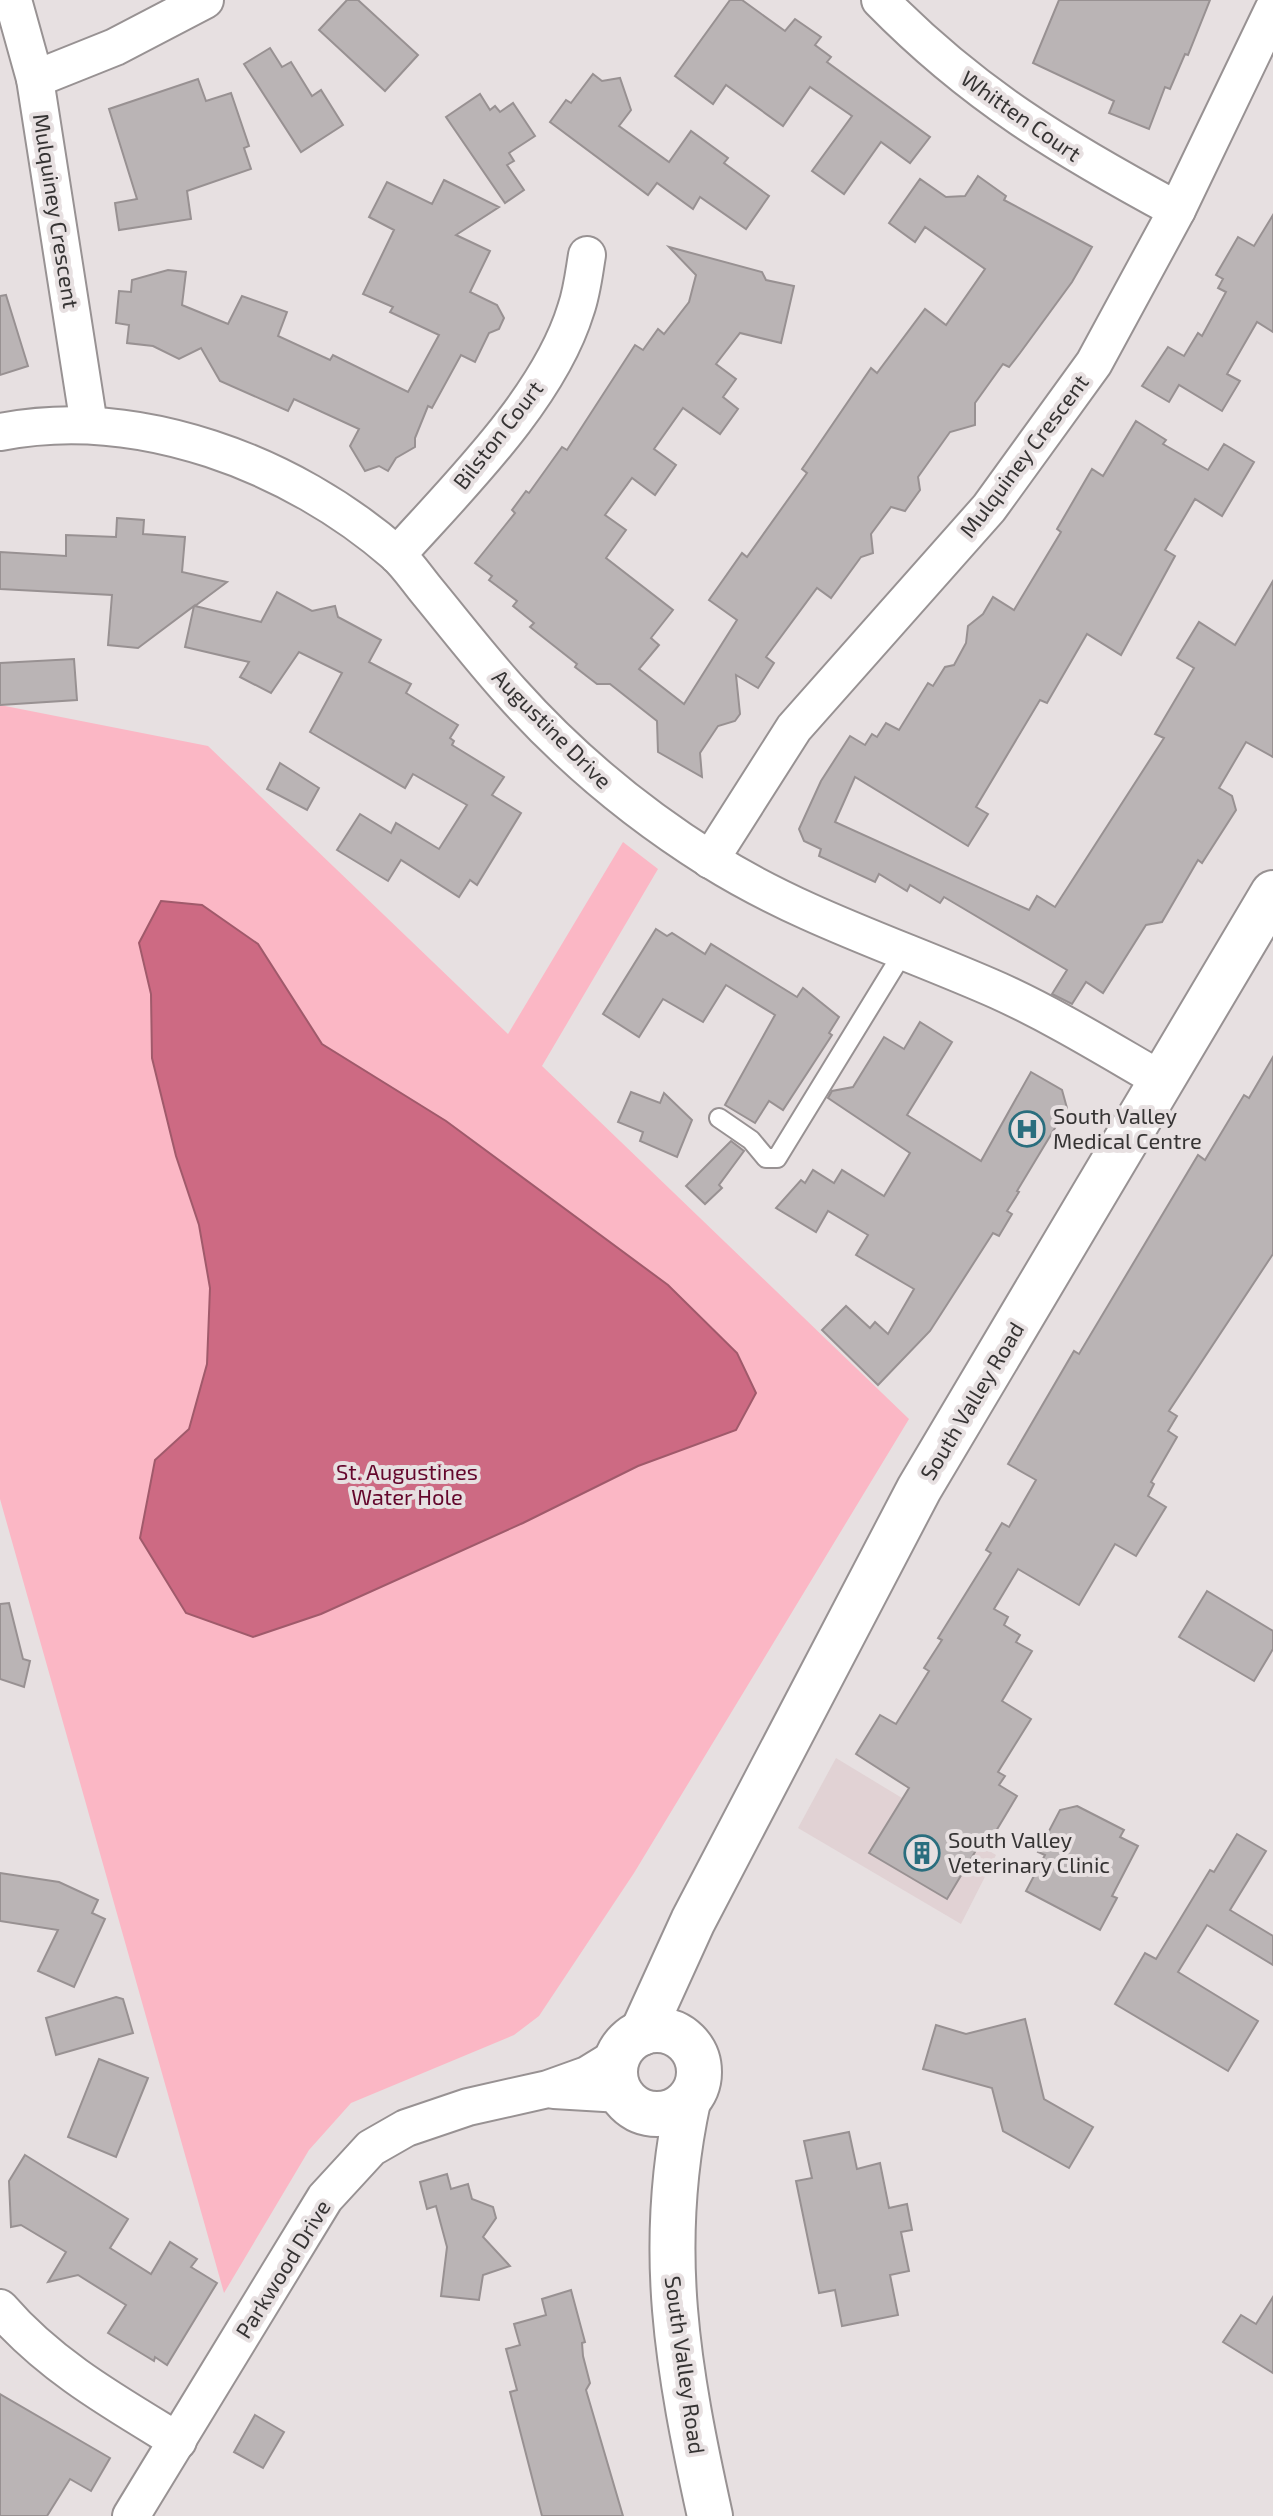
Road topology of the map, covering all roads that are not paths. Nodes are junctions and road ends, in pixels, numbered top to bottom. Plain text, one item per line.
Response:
1 (13, 0) edge
2 (205, 0) edge
3 (880, 0) edge
4 (1273, 10) edge
5 (35, 79) junction
6 (1177, 210) junction
7 (587, 255) dead end
8 (89, 425) junction
9 (0, 432) edge
10 (397, 555) junction
11 (710, 860) junction
12 (1273, 893) edge
13 (904, 951) junction
14 (1163, 1081) junction
15 (719, 1118) dead end
16 (639, 2066) junction
17 (688, 2101) junction
18 (670, 2212) junction
19 (0, 2308) edge
20 (178, 2441) junction
21 (131, 2516) edge
22 (710, 2516) edge

1 - 5 street, Mulquiney Crescent
2 - 5 street
3 - 6 street, Whitten Court
4 - 6 street, Mulquiney Crescent
5 - 8 street, Mulquiney Crescent
6 - 11 street, Mulquiney Crescent
7 - 10 street, Bilston Court
8 - 9 street, Augustine Drive
8 - 10 street, Augustine Drive
10 - 11 street, Augustine Drive
11 - 13 street, Augustine Drive
12 - 14 main road, South Valley Road
13 - 14 street, Augustine Drive
13 - 15 lane
14 - 16 main road, South Valley Road
16 - 17 main road
16 - 17 main road, South Valley Road
16 - 18 main road, South Valley Road
16 - 20 street, Parkwood Drive
17 - 18 main road, South Valley Road
18 - 22 main road, South Valley Road
19 - 20 street
20 - 21 street, Parkwood Drive

